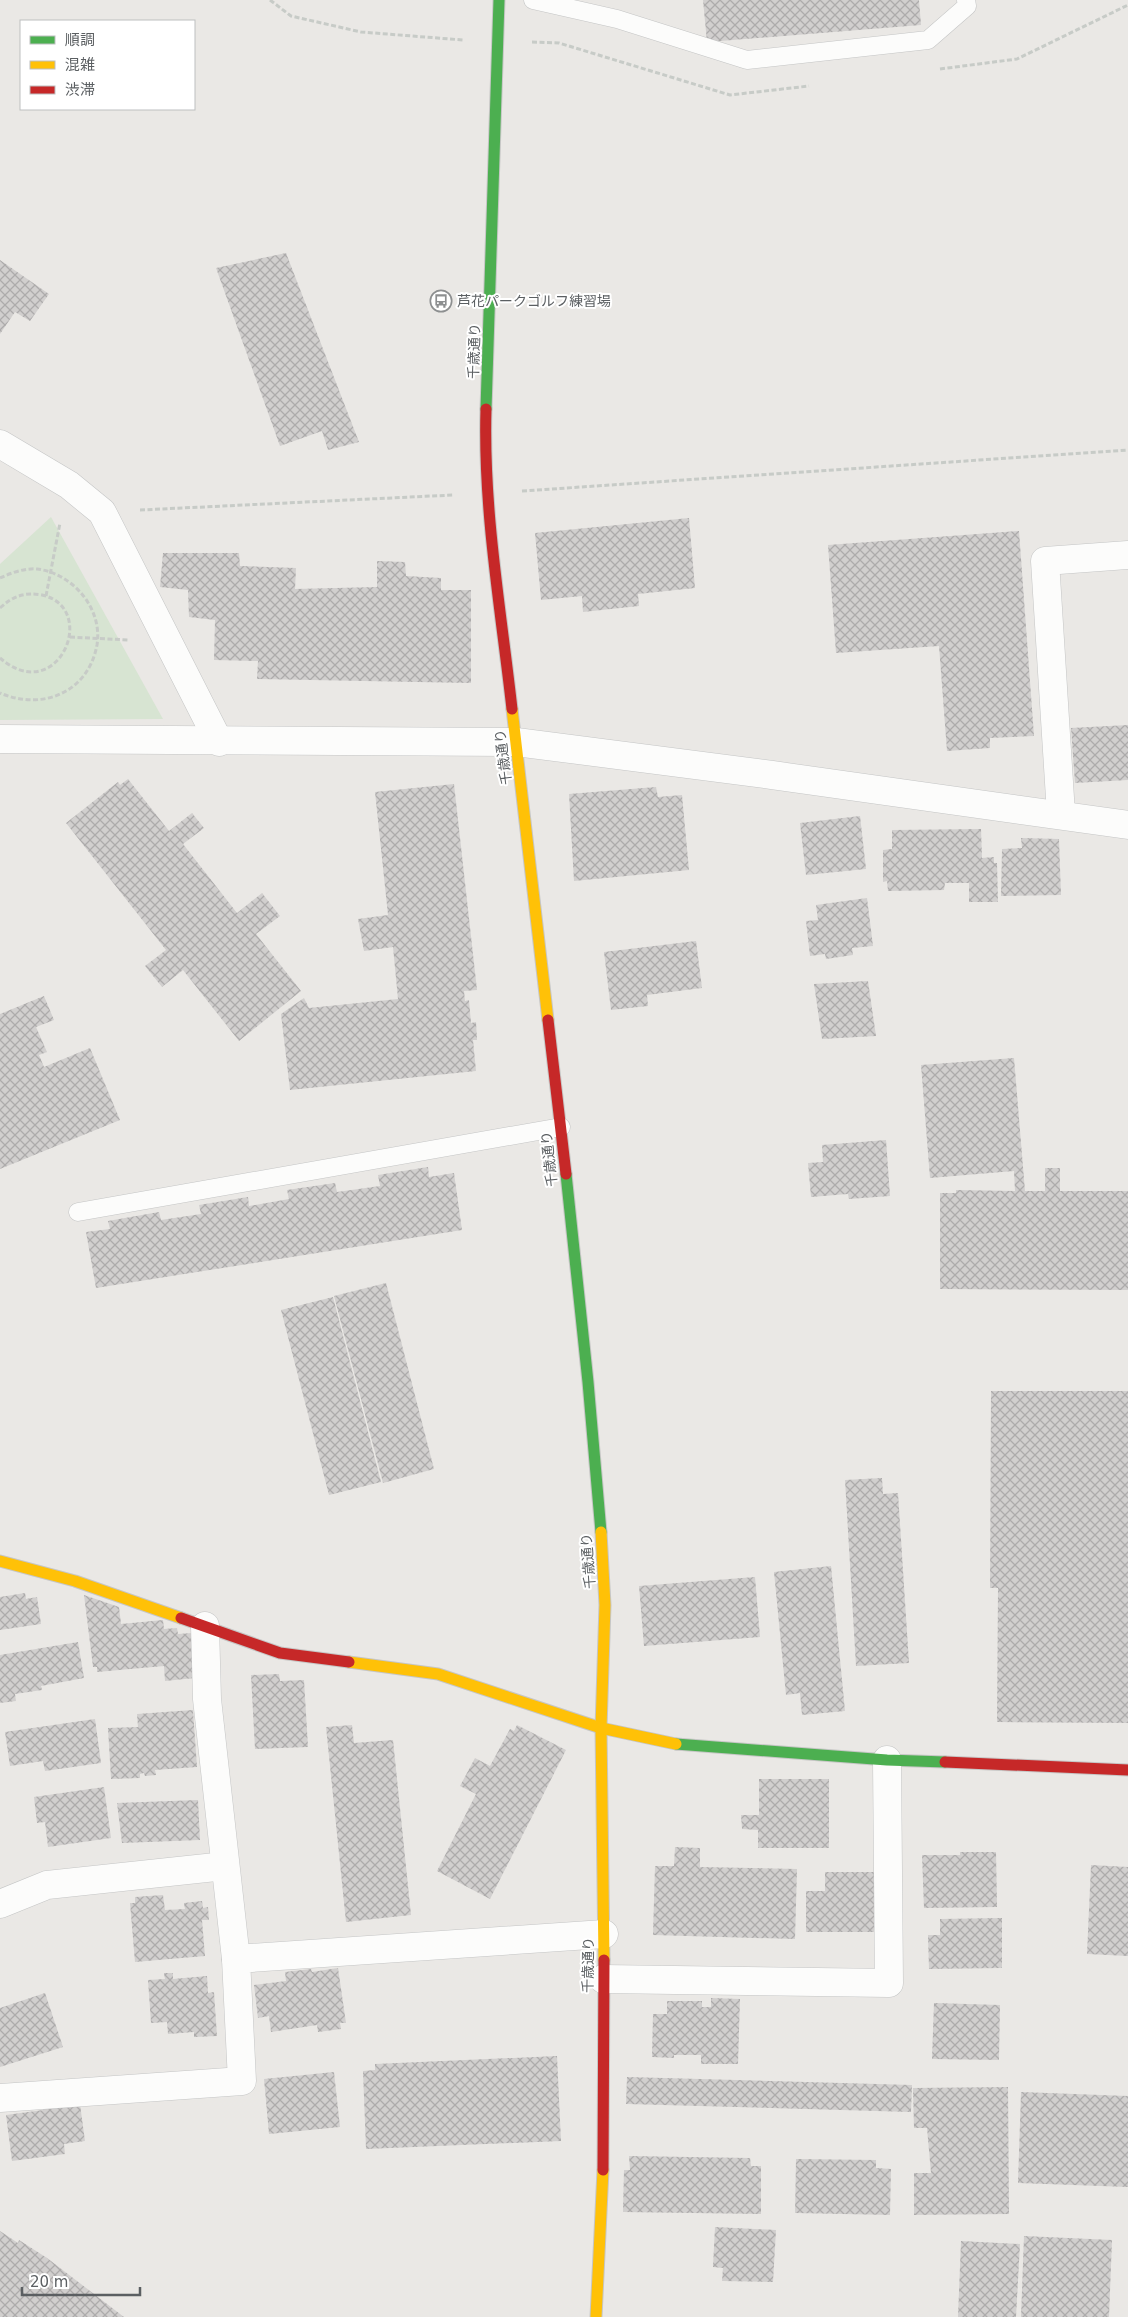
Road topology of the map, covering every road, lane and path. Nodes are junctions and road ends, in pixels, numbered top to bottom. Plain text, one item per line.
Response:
1 (499, 0) edge
2 (534, 0) edge
3 (966, 0) edge
4 (0, 444) edge
5 (1128, 450) edge
6 (69, 486) junction
7 (488, 493) junction
8 (102, 512) junction
9 (1128, 555) edge
10 (49, 572) junction
11 (0, 578) edge
12 (46, 596) junction
13 (0, 608) edge
14 (70, 637) junction
15 (97, 639) junction
16 (168, 642) junction
17 (0, 658) edge
18 (0, 693) edge
19 (0, 739) edge
20 (219, 742) junction
21 (516, 742) junction
22 (1060, 814) junction
23 (1128, 825) edge
24 (561, 1127) junction
25 (78, 1212) dead end
26 (0, 1561) edge
27 (205, 1626) junction
28 (601, 1728) junction
29 (887, 1760) junction
30 (1128, 1770) edge
31 (225, 1866) junction
32 (0, 1904) edge
33 (604, 1934) junction
34 (236, 1958) junction
35 (603, 1978) junction
36 (0, 2098) edge
37 (596, 2317) edge

1 - 7 street, 千歳通り
2 - 3 lane
4 - 6 street
5 - 7 path
6 - 8 street
6 - 10 path
7 - 8 path
7 - 21 street, 千歳通り
8 - 16 street
9 - 22 street
10 - 11 path
10 - 12 path
10 - 15 path
12 - 13 path
12 - 14 path
14 - 15 path
14 - 17 path
15 - 16 path
15 - 18 path
16 - 20 street
19 - 20 street
20 - 21 street
21 - 22 street
21 - 24 street, 千歳通り
22 - 23 street
24 - 25 lane
24 - 28 street, 千歳通り
26 - 27 street
27 - 28 street
27 - 31 street
28 - 29 street
28 - 33 street, 千歳通り
29 - 30 street
29 - 35 street
31 - 32 street
31 - 34 street
33 - 34 street
33 - 35 street, 千歳通り
34 - 36 street
35 - 37 street, 千歳通り

